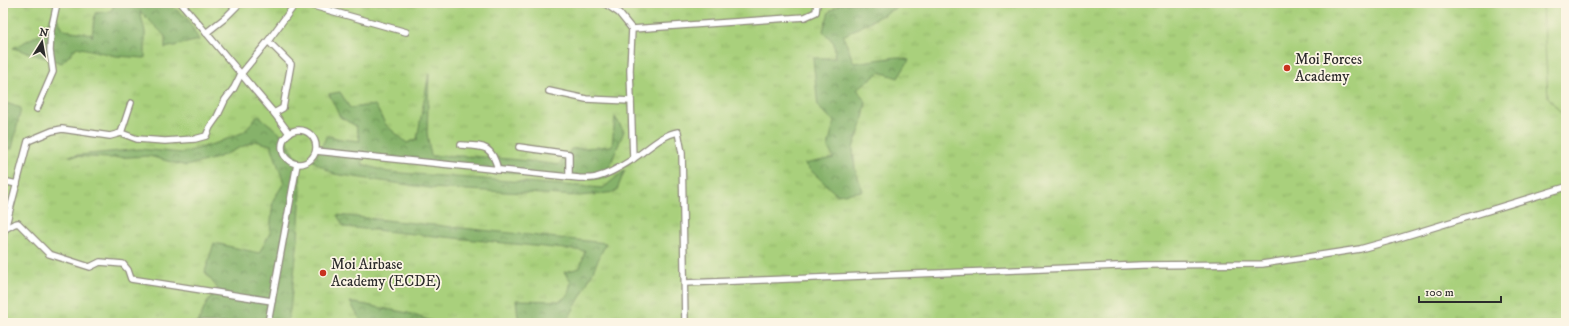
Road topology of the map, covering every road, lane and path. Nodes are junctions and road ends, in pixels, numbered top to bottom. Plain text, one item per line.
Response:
1 (57, 3) edge
2 (181, 3) edge
3 (240, 3) edge
4 (296, 3) edge
5 (303, 3) edge
6 (604, 3) edge
7 (817, 3) edge
8 (632, 29) junction
9 (206, 32) junction
10 (406, 32) dead end
11 (268, 41) junction
12 (241, 74) junction
13 (549, 92) dead end
14 (631, 101) junction
15 (131, 103) dead end
16 (37, 109) dead end
17 (274, 112) junction
18 (121, 133) junction
19 (289, 134) junction
20 (461, 145) dead end
21 (518, 147) dead end
22 (316, 151) junction
23 (633, 159) junction
24 (297, 164) junction
25 (498, 170) junction
26 (569, 177) junction
27 (3, 181) edge
28 (17, 184) junction
29 (1566, 187) edge
30 (5, 229) junction
31 (3, 236) edge
32 (685, 283) junction
33 (272, 301) junction
34 (268, 323) edge
35 (685, 323) edge

1 - 16 street
2 - 9 street
3 - 9 street
4 - 11 street
5 - 10 street
6 - 8 street
7 - 8 street
8 - 14 street
9 - 12 street
11 - 12 street
11 - 17 street
12 - 17 street
12 - 18 street
13 - 14 street
14 - 23 street
15 - 18 street
17 - 19 street
18 - 28 street
19 - 22 street
19 - 24 street
20 - 25 street
21 - 26 street
22 - 24 street
22 - 25 street
23 - 26 street
23 - 32 street
24 - 33 street
25 - 26 street
27 - 28 street
28 - 30 street
29 - 32 street
30 - 31 street
30 - 33 street
32 - 35 street
33 - 34 street

